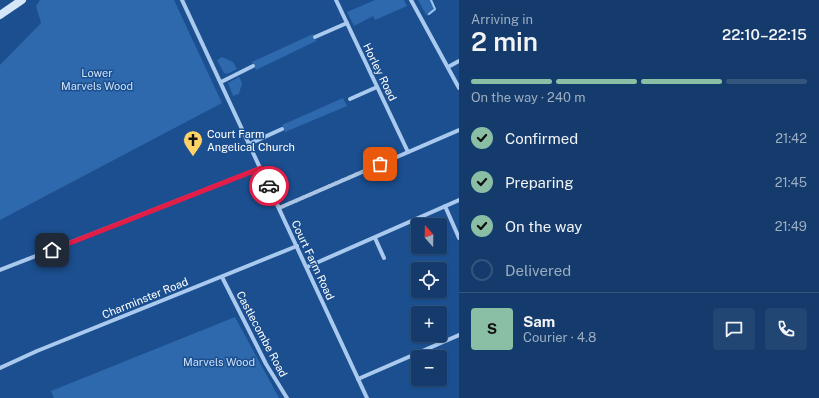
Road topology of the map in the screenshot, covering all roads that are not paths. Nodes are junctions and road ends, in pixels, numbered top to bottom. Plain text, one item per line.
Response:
1 (22, 0) edge
2 (182, 0) edge
3 (336, 0) edge
4 (412, 0) edge
5 (0, 15) edge
6 (347, 23) junction
7 (315, 37) dead end
8 (459, 61) edge
9 (253, 66) dead end
10 (448, 67) junction
11 (221, 82) junction
12 (377, 87) junction
13 (459, 88) edge
14 (350, 99) dead end
15 (282, 129) dead end
16 (459, 130) edge
17 (249, 144) junction
18 (408, 152) junction
19 (261, 168) junction
20 (459, 200) edge
21 (445, 206) junction
22 (279, 208) junction
23 (375, 238) junction
24 (459, 238) edge
25 (297, 246) junction
26 (384, 258) dead end
27 (307, 267) junction
28 (0, 270) edge
29 (222, 277) junction
30 (459, 335) edge
31 (0, 368) edge
32 (358, 379) junction
33 (287, 398) edge
34 (367, 398) edge

1 - 5 street
2 - 11 street, Court Farm Road
3 - 6 street, Horley Road
4 - 10 street
6 - 7 street
6 - 12 street, Horley Road
8 - 10 street
9 - 11 street
10 - 13 street
11 - 17 street, Court Farm Road
12 - 14 street
12 - 18 street, Horley Road
15 - 17 street
16 - 18 street
17 - 19 street, Court Farm Road
18 - 22 street
19 - 22 street, Court Farm Road
19 - 28 street
20 - 21 street
21 - 23 street
21 - 24 street
22 - 25 street, Court Farm Road
23 - 26 street
23 - 27 street
25 - 27 street, Court Farm Road
25 - 29 street, Charminster Road
27 - 32 street, Court Farm Road
29 - 31 street, Charminster Road
29 - 33 street, Castlecombe Road
30 - 32 street
32 - 34 street, Court Farm Road

